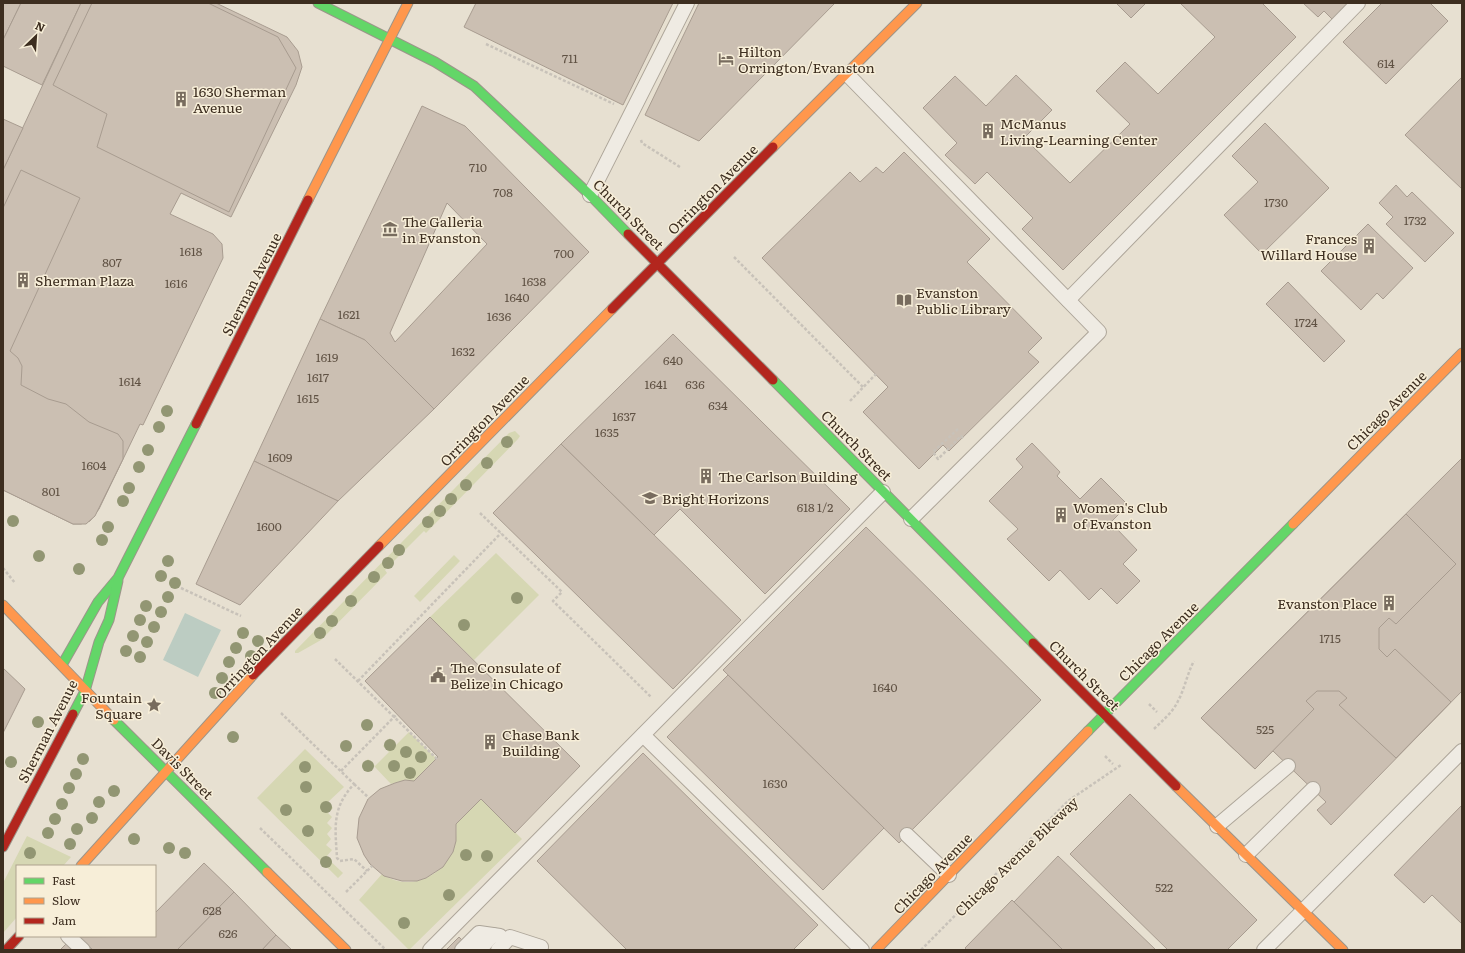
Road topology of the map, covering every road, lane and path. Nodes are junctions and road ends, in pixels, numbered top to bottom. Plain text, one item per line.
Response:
1 (318, 3) edge
2 (408, 3) edge
3 (687, 3) edge
4 (917, 3) edge
5 (1358, 3) edge
6 (390, 39) junction
7 (486, 44) dead end
8 (847, 74) junction
9 (629, 117) junction
10 (680, 167) dead end
11 (590, 195) junction
12 (734, 257) dead end
13 (657, 263) junction
14 (1068, 300) junction
15 (1462, 353) edge
16 (876, 374) dead end
17 (863, 387) junction
18 (850, 401) dead end
19 (958, 429) dead end
20 (966, 442) dead end
21 (883, 492) junction
22 (480, 513) dead end
23 (911, 520) junction
24 (501, 533) junction
25 (118, 578) junction
26 (181, 588) dead end
27 (3, 604) edge
28 (241, 616) dead end
29 (1198, 655) dead end
30 (335, 659) dead end
31 (62, 665) junction
32 (358, 681) junction
33 (86, 691) junction
34 (1144, 699) dead end
35 (666, 712) junction
36 (1157, 712) dead end
37 (281, 713) dead end
38 (397, 714) dead end
39 (1104, 715) junction
40 (394, 717) junction
41 (1164, 719) dead end
42 (643, 735) junction
43 (1462, 751) edge
44 (1105, 756) dead end
45 (437, 759) dead end
46 (1113, 764) dead end
47 (1288, 766) dead end
48 (1118, 769) dead end
49 (166, 771) junction
50 (341, 771) junction
51 (354, 784) junction
52 (1313, 789) dead end
53 (369, 798) dead end
54 (1217, 826) junction
55 (907, 835) dead end
56 (3, 847) edge
57 (1246, 855) junction
58 (82, 865) edge
59 (372, 866) dead end
60 (367, 871) junction
61 (949, 875) junction
62 (346, 892) dead end
63 (1302, 910) junction
64 (493, 935) junction
65 (18, 937) edge
66 (69, 937) edge
67 (510, 937) junction
68 (544, 949) edge
69 (6, 950) edge
70 (82, 950) edge
71 (346, 950) edge
72 (430, 950) edge
73 (462, 950) edge
74 (478, 950) edge
75 (498, 950) edge
76 (526, 950) edge
77 (862, 950) edge
78 (876, 950) edge
79 (921, 950) edge
80 (1264, 950) edge
81 (1343, 950) edge

1 - 6 street, Church Street
2 - 6 street, Sherman Avenue
3 - 9 lane
4 - 8 street, Orrington Avenue
5 - 14 lane
6 - 11 street, Church Street
6 - 25 street, Sherman Avenue
7 - 9 path
8 - 13 street, Orrington Avenue
8 - 14 lane
9 - 10 path
9 - 11 lane
11 - 13 street, Church Street
12 - 17 path
13 - 21 street, Church Street
13 - 49 street, Orrington Avenue
14 - 23 lane
15 - 39 street, Chicago Avenue
16 - 17 path
17 - 18 path
19 - 20 path
21 - 23 street, Church Street
21 - 35 lane
22 - 24 path
23 - 39 street, Church Street
24 - 32 path
24 - 35 path
25 - 31 street, Sherman Avenue
25 - 33 street, Sherman Avenue
26 - 28 path
27 - 31 street, Davis Street
29 - 41 path
30 - 32 path
31 - 33 street, Davis Street
32 - 40 path
33 - 49 street, Davis Street
33 - 56 street, Sherman Avenue
34 - 36 path
35 - 42 lane
37 - 50 path
38 - 40 path
39 - 54 street, Church Street
39 - 61 street, Chicago Avenue
40 - 45 path
40 - 50 path
42 - 72 lane
42 - 77 lane
43 - 63 lane
44 - 46 path
47 - 54 lane
48 - 79 path, Chicago Avenue Bikeway
49 - 58 street, Orrington Avenue
49 - 71 street, Davis Street
50 - 51 path
51 - 53 path
51 - 60 path
52 - 57 lane
54 - 57 street, Church Street
55 - 61 lane
57 - 63 street, Church Street
59 - 60 path
60 - 62 path
61 - 78 street, Chicago Avenue
63 - 80 lane
63 - 81 street, Church Street
64 - 67 lane
64 - 73 lane
64 - 74 lane
65 - 69 street
66 - 70 lane
67 - 68 lane
67 - 75 lane
68 - 76 lane

